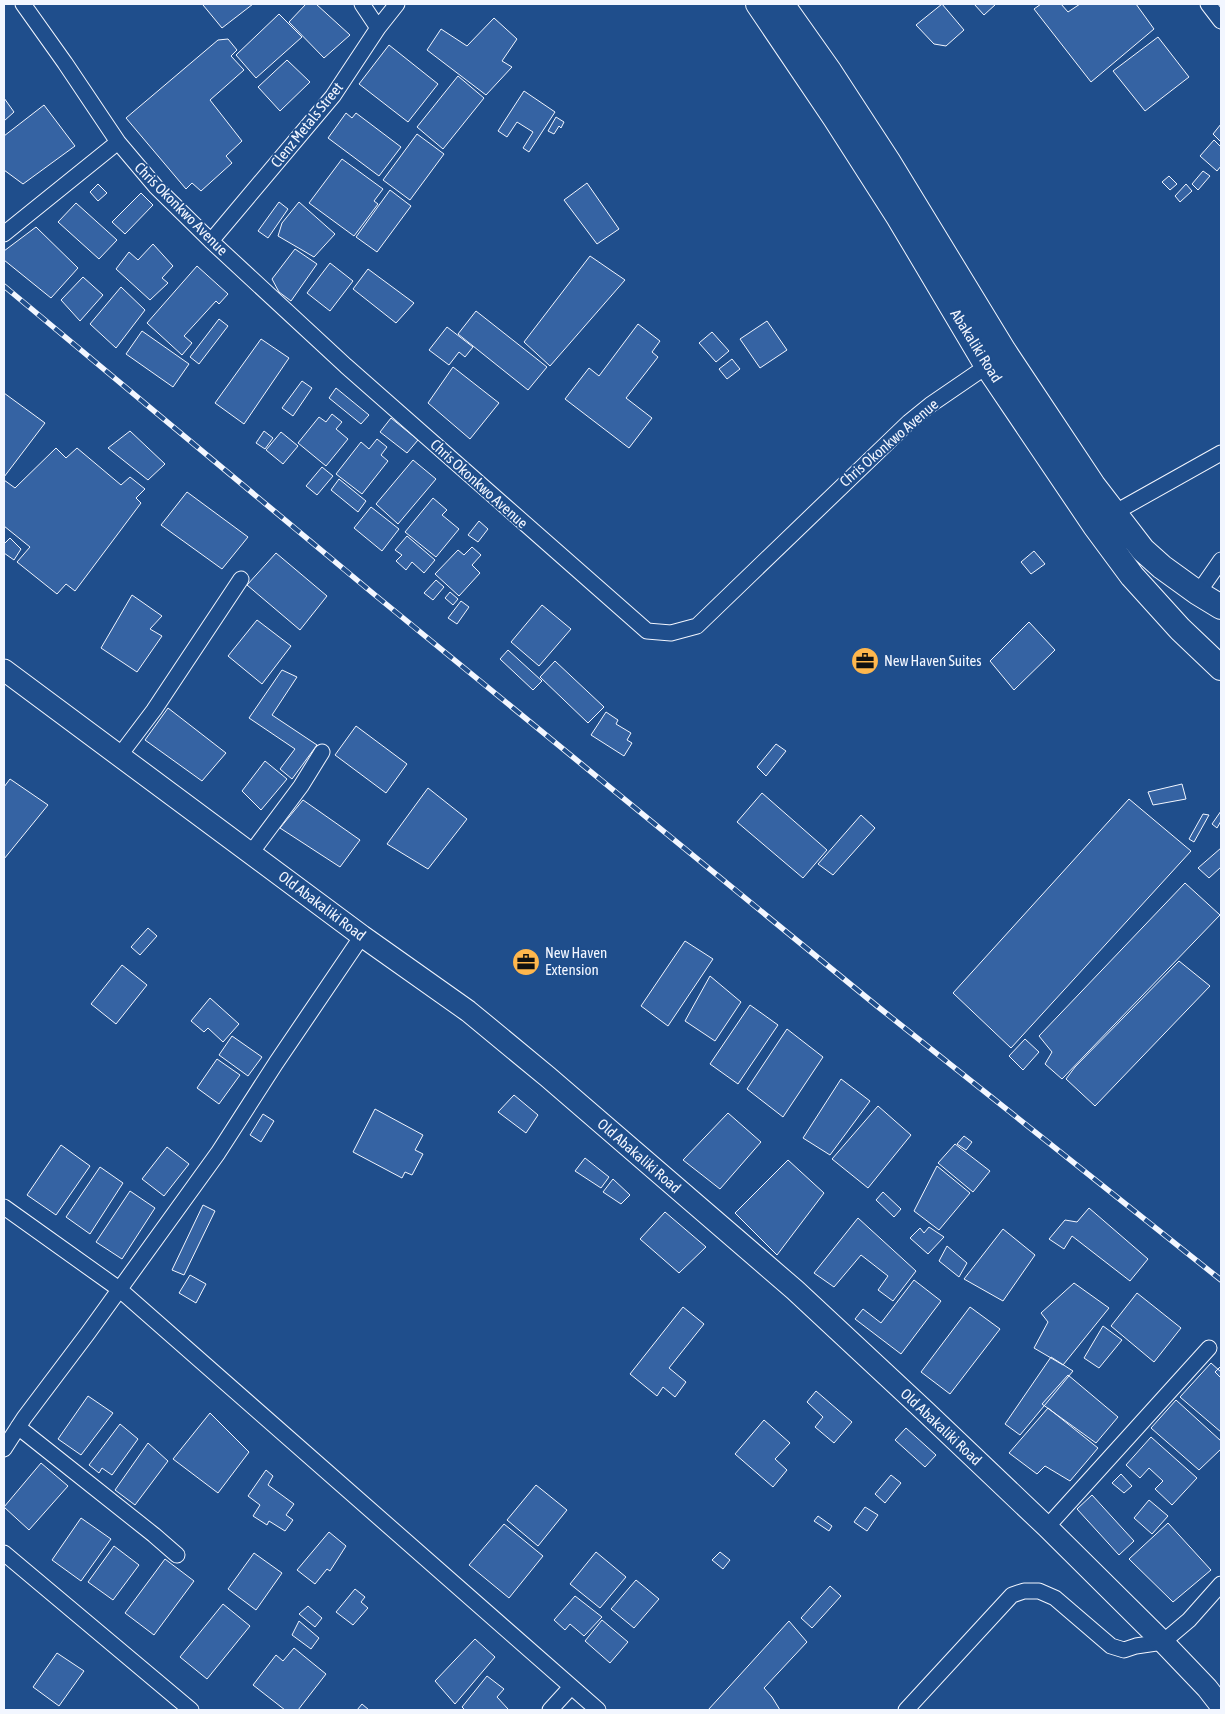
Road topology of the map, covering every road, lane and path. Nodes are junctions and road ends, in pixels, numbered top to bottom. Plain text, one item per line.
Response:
1 (24, 4) edge
2 (362, 4) edge
3 (397, 4) edge
4 (758, 4) edge
5 (782, 4) edge
6 (1208, 4) edge
7 (1221, 21) edge
8 (378, 28) junction
9 (118, 142) junction
10 (4, 234) edge
11 (211, 241) junction
12 (987, 366) junction
13 (1221, 452) edge
14 (1114, 513) junction
15 (1221, 560) edge
16 (241, 579) dead end
17 (1198, 593) junction
18 (1221, 608) edge
19 (1221, 668) edge
20 (4, 670) edge
21 (322, 752) dead end
22 (120, 756) junction
23 (251, 853) junction
24 (362, 936) junction
25 (4, 1207) edge
26 (118, 1289) junction
27 (1208, 1348) dead end
28 (18, 1427) junction
29 (4, 1449) edge
30 (1047, 1527) junction
31 (4, 1553) edge
32 (177, 1555) dead end
33 (1221, 1584) edge
34 (1163, 1642) junction
35 (571, 1687) junction
36 (1221, 1706) edge
37 (191, 1710) edge
38 (550, 1710) edge
39 (598, 1710) edge
40 (906, 1710) edge

1 - 9 street, Chris Okonkwo Avenue
2 - 8 street
3 - 8 street, Clenz Metals Street
4 - 12 highway, Abakaliki Road
5 - 14 highway, Abakaliki Road
6 - 7 street
8 - 11 street, Clenz Metals Street
9 - 10 street
9 - 11 street, Chris Okonkwo Avenue
11 - 12 street, Chris Okonkwo Avenue
12 - 19 highway, Abakaliki Road
13 - 14 street
14 - 17 highway, Abakaliki Road
15 - 17 street
16 - 22 street
17 - 18 highway, Abakaliki Road
20 - 22 main road, Old Abakaliki Road
21 - 23 street
22 - 23 main road, Old Abakaliki Road
23 - 24 main road, Old Abakaliki Road
24 - 26 street
24 - 30 main road, Old Abakaliki Road
25 - 26 street
26 - 28 street
26 - 35 street
27 - 30 street
28 - 29 street
28 - 32 street
30 - 34 main road, Old Abakaliki Road
31 - 37 street
33 - 34 street
34 - 36 main road, Old Abakaliki Road
34 - 40 street
35 - 38 street
35 - 39 street

